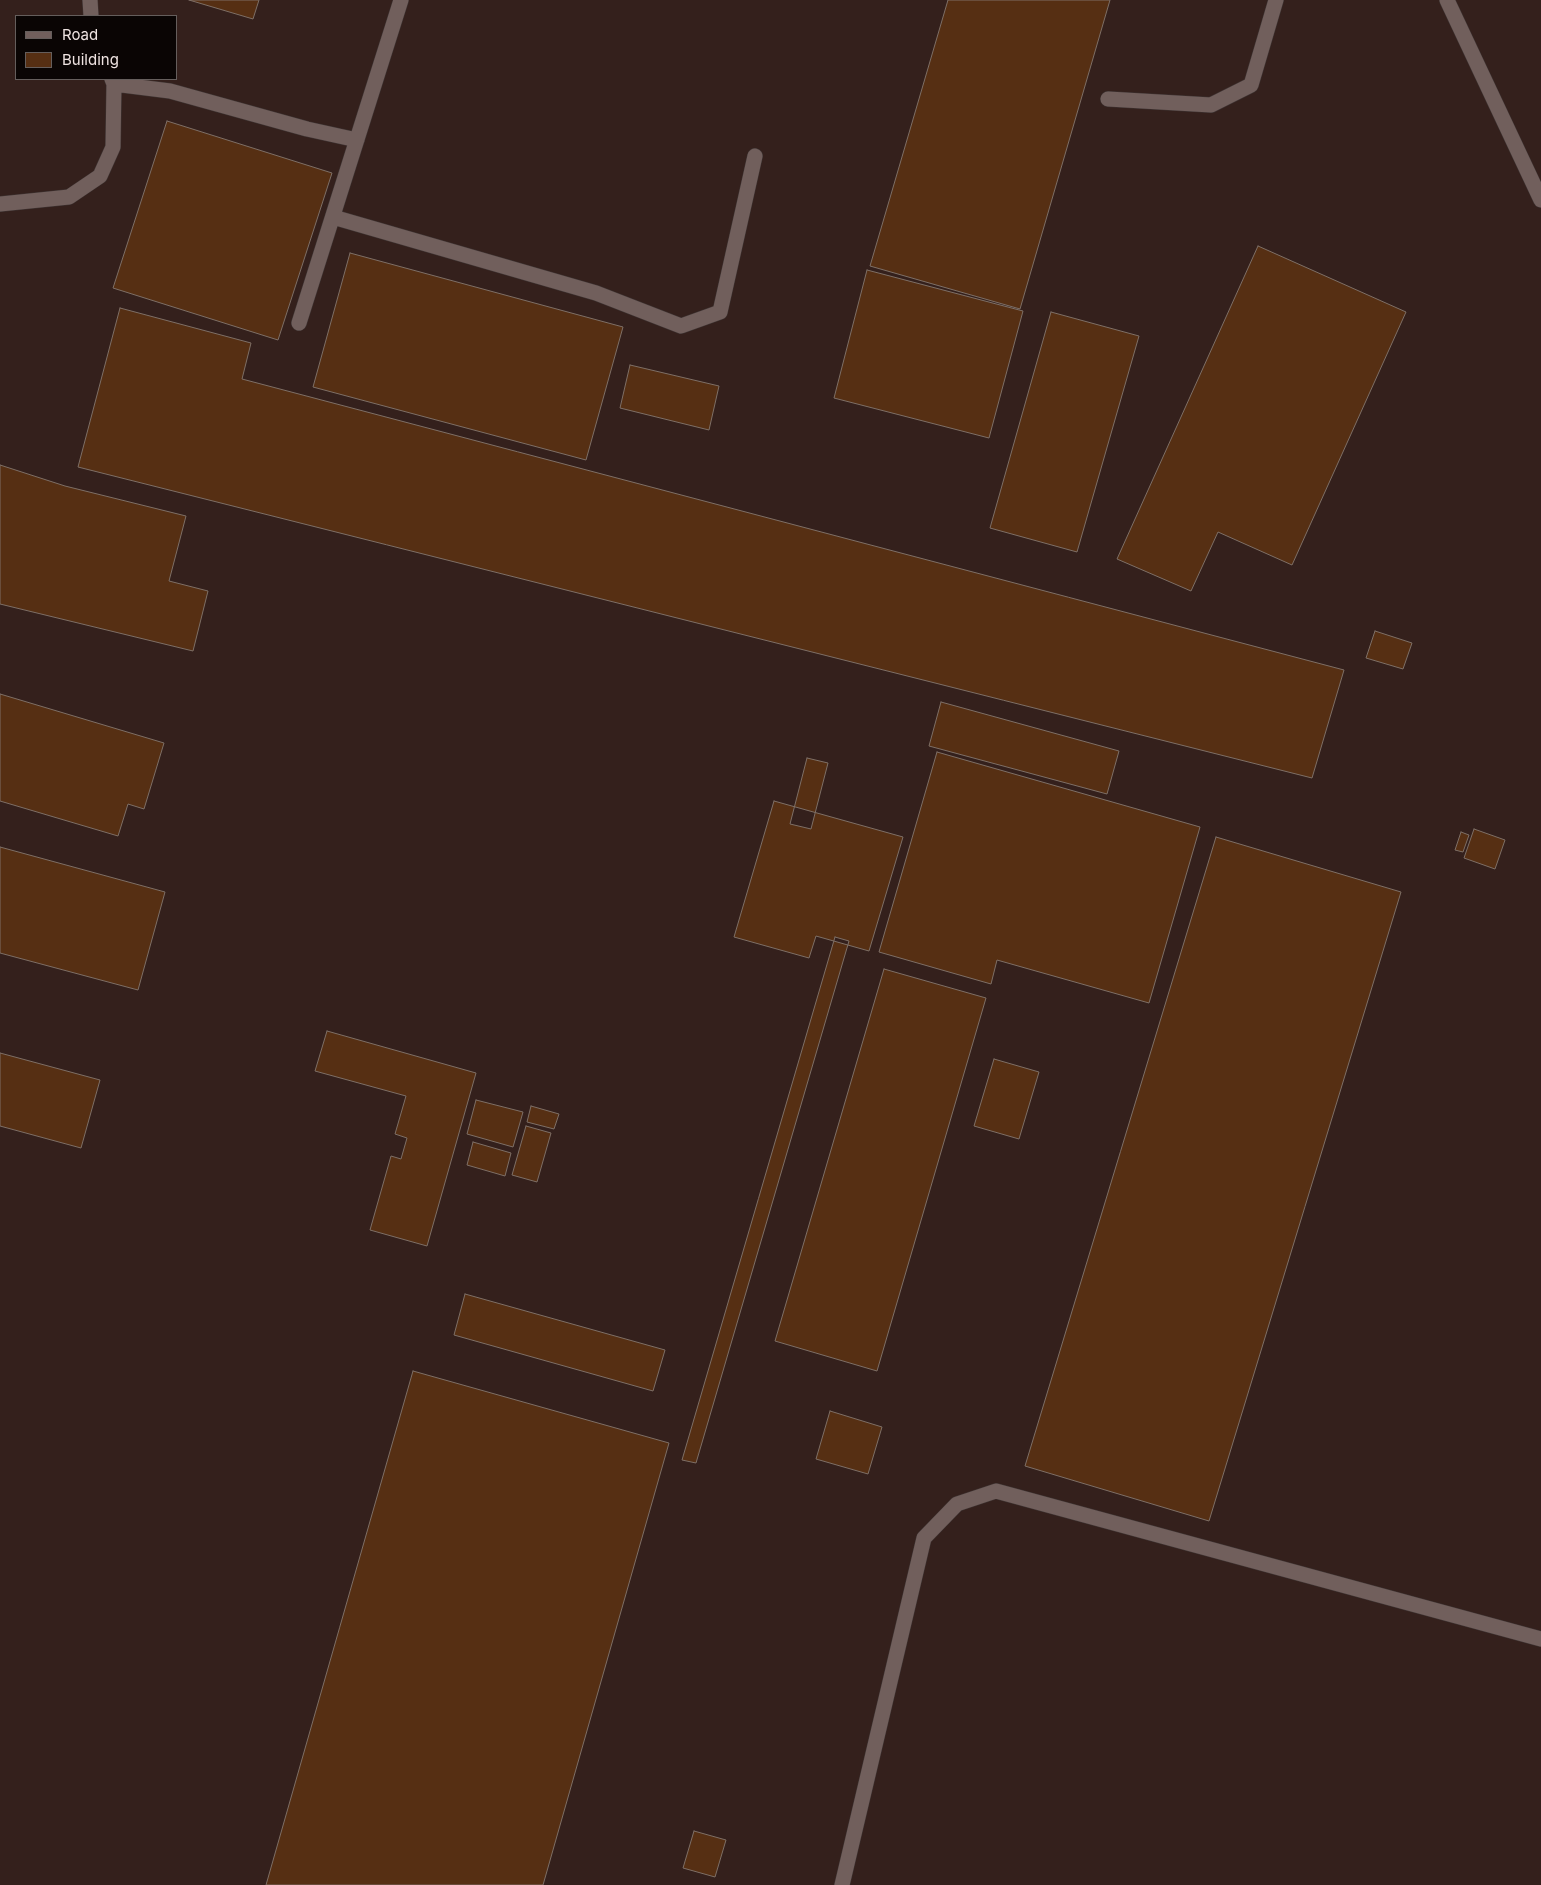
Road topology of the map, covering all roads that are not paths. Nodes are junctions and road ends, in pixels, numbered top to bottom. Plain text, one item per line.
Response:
1 (90, 0) edge
2 (401, 0) edge
3 (1276, 0) edge
4 (1447, 0) edge
5 (91, 15) edge
6 (113, 82) edge
7 (1108, 99) dead end
8 (357, 140) junction
9 (755, 156) dead end
10 (1541, 200) edge
11 (0, 204) edge
12 (333, 217) junction
13 (299, 323) dead end
14 (1541, 1639) edge
15 (842, 1885) edge

1 - 5 street
2 - 8 street
3 - 7 street
4 - 10 street
6 - 8 street
6 - 11 street
8 - 12 street
9 - 12 street
12 - 13 street
14 - 15 street

